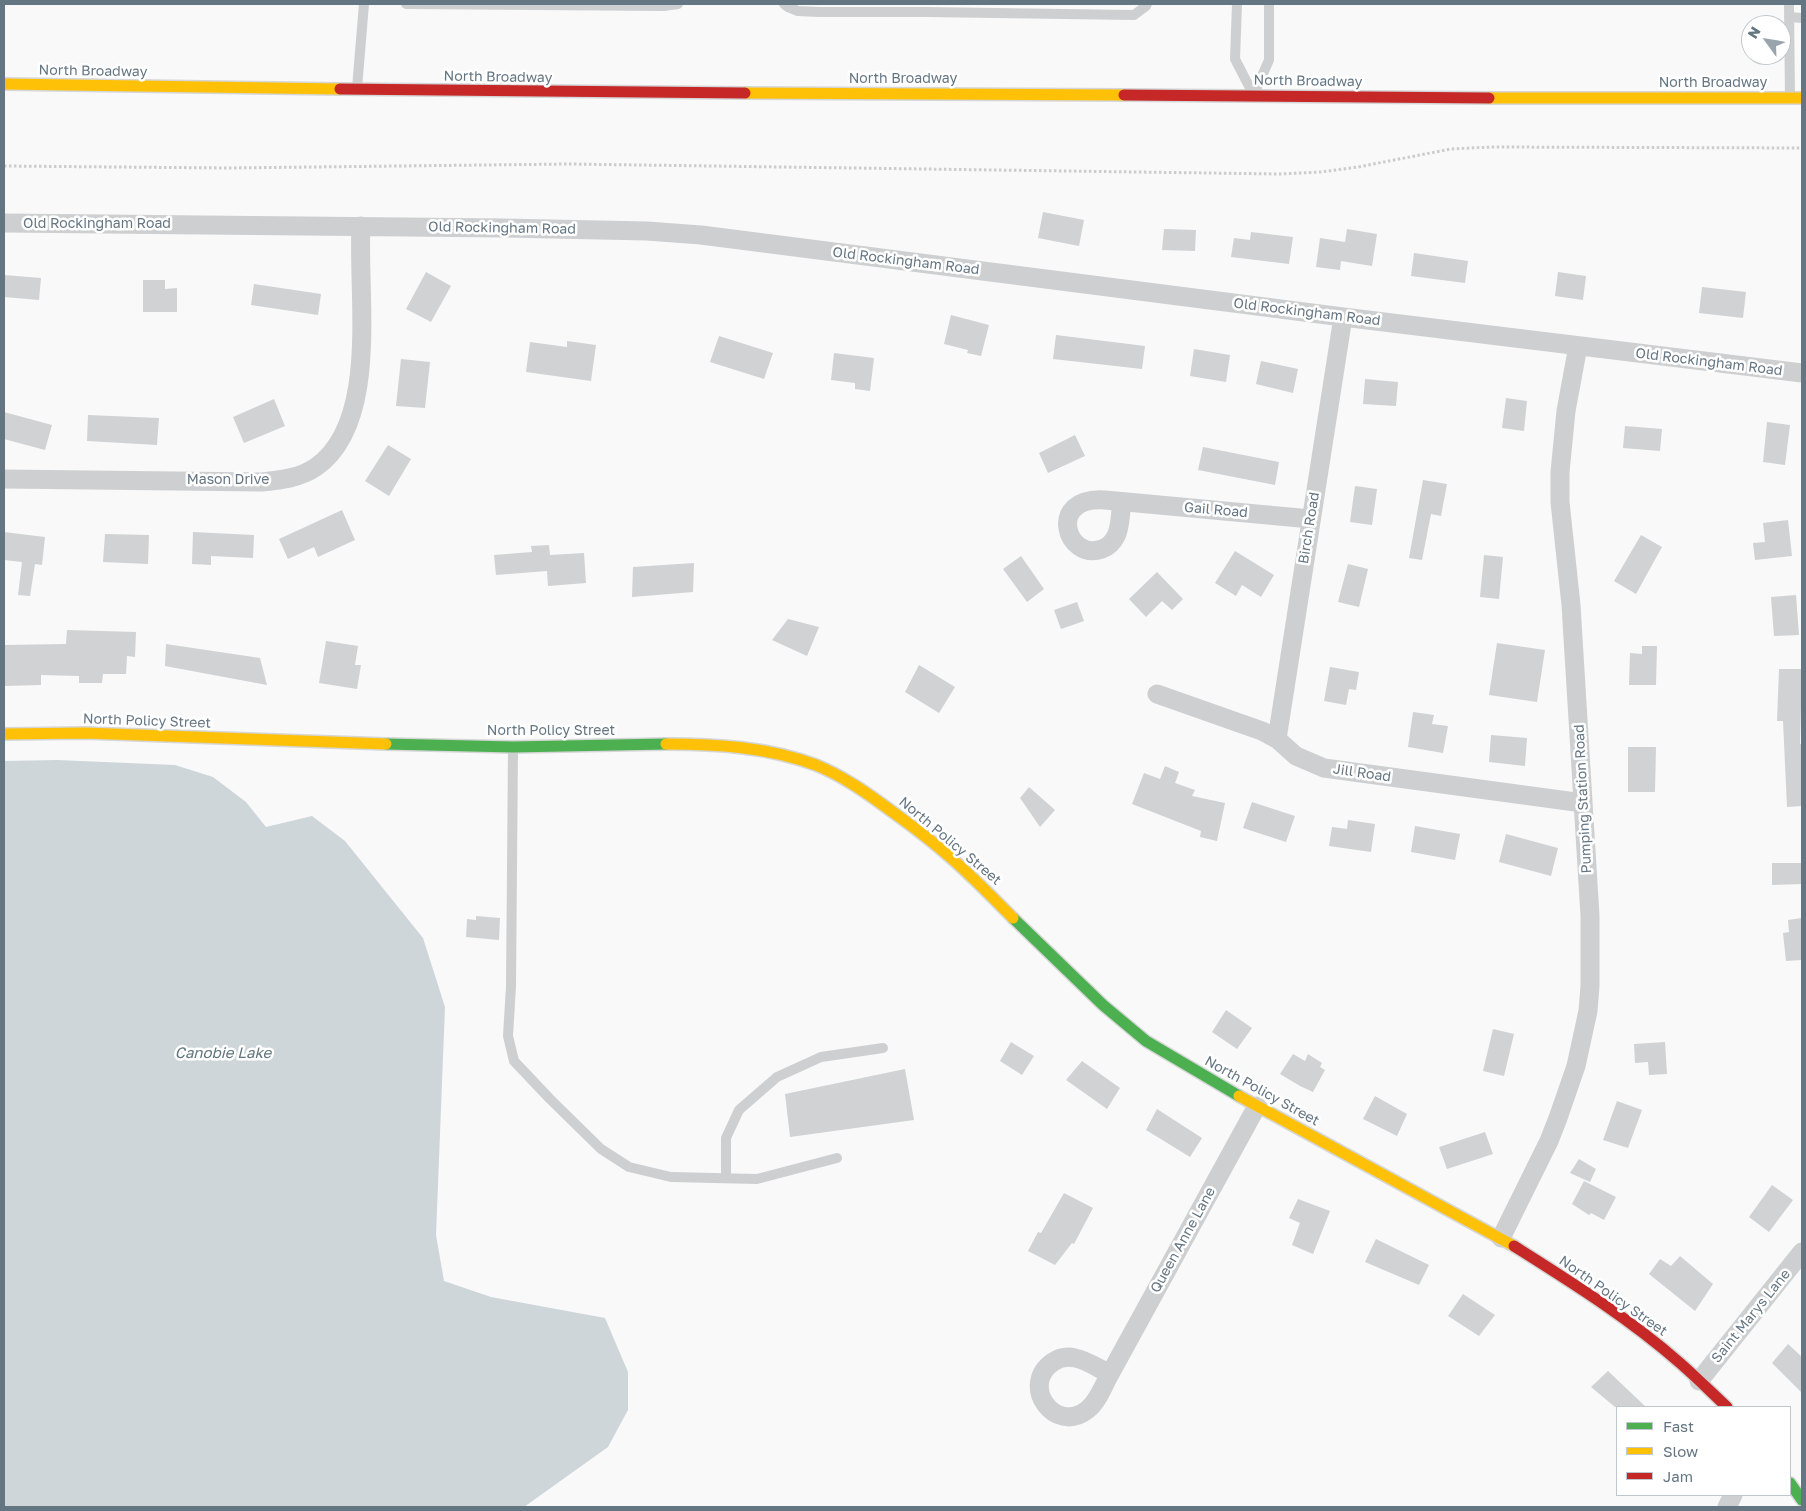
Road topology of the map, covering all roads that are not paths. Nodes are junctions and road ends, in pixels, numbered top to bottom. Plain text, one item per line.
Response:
1 (364, 4) edge
2 (406, 4) edge
3 (678, 4) edge
4 (784, 4) edge
5 (1147, 4) edge
6 (1237, 4) edge
7 (1270, 4) edge
8 (1790, 65) edge
9 (4, 84) edge
10 (357, 90) junction
11 (1254, 96) junction
12 (1790, 98) junction
13 (1802, 98) edge
14 (4, 223) edge
15 (361, 226) junction
16 (1343, 317) junction
17 (1578, 346) junction
18 (1802, 373) edge
19 (4, 479) edge
20 (1122, 502) dead end
21 (1311, 519) junction
22 (1157, 694) dead end
23 (4, 734) edge
24 (1276, 739) junction
25 (513, 747) junction
26 (1583, 803) junction
27 (883, 1048) dead end
28 (1257, 1106) junction
29 (837, 1158) dead end
30 (726, 1178) junction
31 (1501, 1238) junction
32 (1802, 1252) edge
33 (1110, 1374) dead end
34 (1699, 1381) junction
35 (1726, 1406) edge
36 (1791, 1484) edge
37 (1733, 1496) edge
38 (1802, 1500) edge
39 (1727, 1507) edge

1 - 10 lane
2 - 3 lane
4 - 5 lane
6 - 11 lane
7 - 11 lane
8 - 12 lane
9 - 10 street, North Broadway
10 - 11 street, North Broadway
11 - 12 street, North Broadway
12 - 13 street, North Broadway
14 - 15 street, Old Rockingham Road
15 - 16 street, Old Rockingham Road
15 - 19 street, Mason Drive
16 - 17 street, Old Rockingham Road
16 - 21 street, Birch Road
17 - 18 street, Old Rockingham Road
17 - 26 street, Pumping Station Road
20 - 21 street, Gail Road
21 - 24 street, Birch Road
22 - 24 street, Jill Road
23 - 25 street, North Policy Street
24 - 26 street, Jill Road
25 - 28 street, North Policy Street
25 - 30 lane
26 - 31 street, Pumping Station Road
27 - 30 lane
28 - 31 street, North Policy Street
28 - 33 street, Queen Anne Lane
29 - 30 lane
31 - 34 street, North Policy Street
32 - 34 street, Saint Marys Lane
34 - 35 street, North Policy Street
36 - 38 street
37 - 39 street

